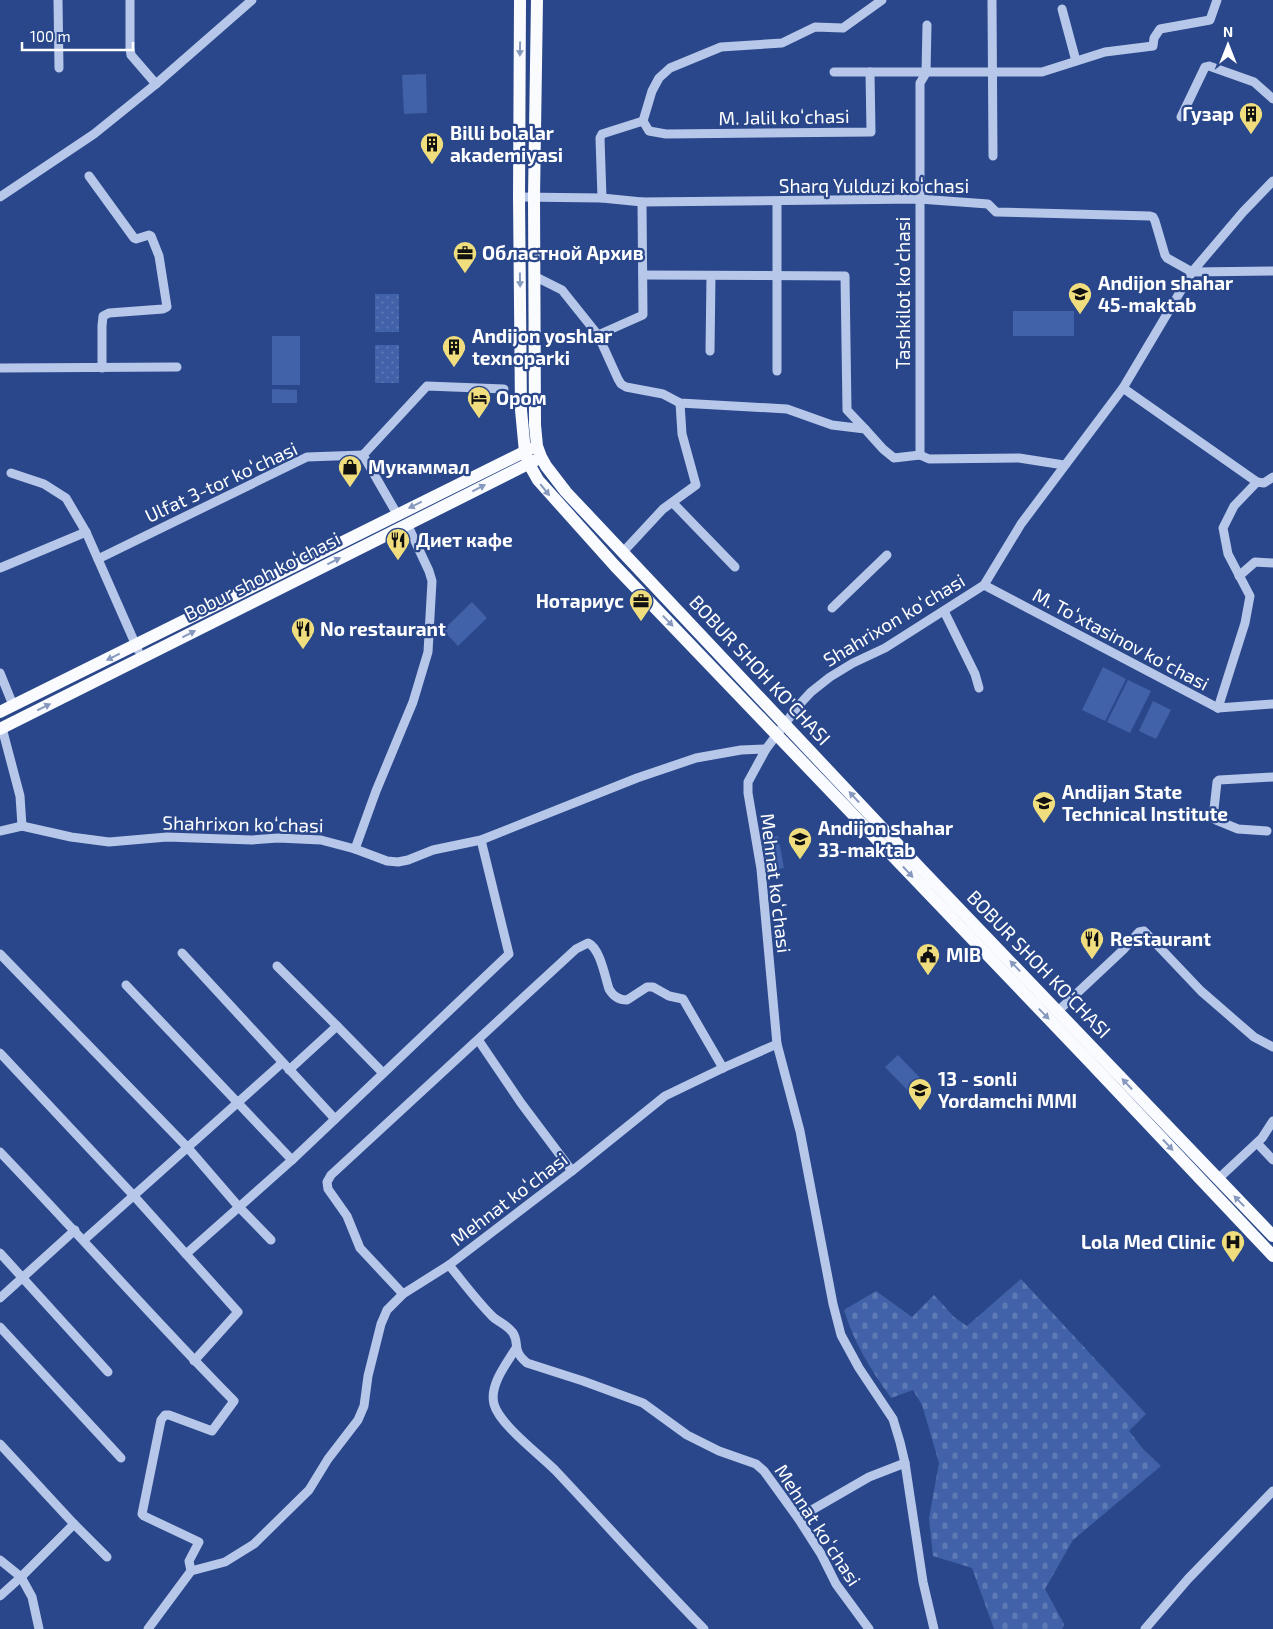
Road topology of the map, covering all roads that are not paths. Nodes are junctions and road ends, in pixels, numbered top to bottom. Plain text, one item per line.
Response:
1 (58, 0) edge
2 (130, 0) edge
3 (252, 0) edge
4 (520, 0) edge
5 (537, 0) edge
6 (882, 0) edge
7 (992, 0) edge
8 (1217, 0) edge
9 (1062, 9) dead end
10 (927, 25) dead end
11 (1076, 61) junction
12 (58, 68) dead end
13 (834, 72) dead end
14 (870, 72) junction
15 (926, 73) junction
16 (993, 73) junction
17 (156, 84) junction
18 (1273, 99) edge
19 (1182, 117) dead end
20 (643, 121) junction
21 (993, 156) dead end
22 (89, 176) dead end
23 (1273, 181) edge
24 (0, 197) edge
25 (519, 197) junction
26 (534, 197) junction
27 (602, 198) junction
28 (919, 200) junction
29 (642, 202) junction
30 (777, 202) junction
31 (1273, 271) edge
32 (1192, 272) junction
33 (643, 275) junction
34 (534, 276) junction
35 (711, 276) junction
36 (778, 276) junction
37 (598, 335) junction
38 (710, 351) dead end
39 (177, 367) dead end
40 (0, 368) edge
41 (102, 368) junction
42 (777, 371) dead end
43 (1123, 388) junction
44 (504, 389) dead end
45 (680, 403) junction
46 (865, 428) junction
47 (539, 451) junction
48 (364, 455) junction
49 (920, 455) junction
50 (527, 458) junction
51 (1064, 465) junction
52 (503, 469) junction
53 (11, 473) dead end
54 (1273, 477) edge
55 (1257, 482) junction
56 (673, 503) junction
57 (397, 514) junction
58 (407, 524) junction
59 (86, 532) junction
60 (623, 552) junction
61 (887, 555) dead end
62 (98, 559) junction
63 (1273, 563) edge
64 (735, 567) dead end
65 (0, 568) edge
66 (1239, 576) junction
67 (984, 585) junction
68 (832, 608) dead end
69 (944, 611) junction
70 (136, 646) junction
71 (142, 658) junction
72 (0, 673) edge
73 (979, 688) dead end
74 (1273, 704) edge
75 (13, 705) junction
76 (1218, 708) junction
77 (0, 712) edge
78 (786, 724) junction
79 (1, 728) edge
80 (778, 735) junction
81 (766, 749) junction
82 (1273, 777) edge
83 (22, 826) junction
84 (0, 831) edge
85 (1267, 831) dead end
86 (481, 840) junction
87 (356, 849) junction
88 (182, 953) dead end
89 (0, 954) edge
90 (277, 966) dead end
91 (126, 985) dead end
92 (1058, 1010) junction
93 (337, 1026) junction
94 (479, 1041) junction
95 (777, 1044) junction
96 (1273, 1047) edge
97 (0, 1053) edge
98 (286, 1066) junction
99 (723, 1068) junction
100 (384, 1073) junction
101 (239, 1102) junction
102 (335, 1119) junction
103 (1273, 1122) edge
104 (1257, 1143) junction
105 (188, 1148) junction
106 (0, 1152) edge
107 (292, 1160) junction
108 (1273, 1160) edge
109 (572, 1171) junction
110 (1218, 1178) junction
111 (134, 1196) junction
112 (238, 1206) junction
113 (74, 1230) junction
114 (1273, 1236) edge
115 (84, 1240) junction
116 (271, 1240) dead end
117 (0, 1253) edge
118 (186, 1254) junction
119 (1273, 1256) edge
120 (449, 1265) junction
121 (22, 1277) junction
122 (403, 1294) junction
123 (0, 1298) edge
124 (0, 1327) edge
125 (516, 1348) junction
126 (194, 1361) junction
127 (108, 1372) dead end
128 (0, 1444) edge
129 (121, 1458) dead end
130 (905, 1463) junction
131 (1273, 1491) edge
132 (798, 1518) junction
133 (74, 1524) junction
134 (107, 1557) dead end
135 (0, 1560) edge
136 (191, 1571) junction
137 (21, 1577) junction
138 (0, 1596) edge
139 (38, 1629) edge
140 (148, 1629) edge
141 (704, 1629) edge
142 (869, 1629) edge
143 (934, 1629) edge
144 (1145, 1629) edge

1 - 12 street
2 - 17 street
3 - 17 street
4 -> 25 main road, BOBUR SHOH KO'CHASI
5 - 26 main road, BOBUR SHOH KO'CHASI
6 - 20 street
7 - 16 street
8 - 11 street
9 - 11 street
10 - 15 street, Tashkilot koʻchasi
11 - 16 street
13 - 14 street
14 - 15 street
14 - 20 street, M. Jalil koʻchasi
15 - 16 street
15 - 28 street, Tashkilot koʻchasi
16 - 21 street
17 - 24 street
18 - 19 street
20 - 27 street
22 - 41 street
23 - 32 street, Shahrixon koʻchasi
25 - 26 street, Sharq Yulduzi koʻchasi
25 -> 50 main road, BOBUR SHOH KO'CHASI
26 - 27 street, Sharq Yulduzi koʻchasi
26 - 34 main road, BOBUR SHOH KO'CHASI
27 - 29 street, Sharq Yulduzi koʻchasi
28 - 30 street, Sharq Yulduzi koʻchasi
28 - 32 street, Sharq Yulduzi koʻchasi
28 - 49 street, Tashkilot koʻchasi
29 - 30 street, Sharq Yulduzi koʻchasi
29 - 33 street
30 - 36 street
31 - 32 street
32 - 43 street, Shahrixon koʻchasi
33 - 35 street
33 - 37 street
34 - 37 street
34 - 47 main road, BOBUR SHOH KO'CHASI
35 - 36 street
35 - 38 street
36 - 42 street
36 - 46 street
37 - 45 street
39 - 41 street
40 - 41 street
43 - 51 street, Shahrixon koʻchasi
43 - 55 street
44 - 48 street
45 - 46 street
45 - 56 street
46 - 49 street
47 - 50 main road, Bobur shoh koʻchasi
47 - 60 main road, BOBUR SHOH KO'CHASI
48 - 57 street
48 - 62 street, Ulfat 3-tor koʻchasi
49 - 51 street
50 - 52 main road, Bobur shoh koʻchasi
50 -> 80 main road, BOBUR SHOH KO'CHASI
51 - 67 street, Shahrixon koʻchasi
52 -> 57 main road, Bobur shoh koʻchasi
58 -> 52 main road, Bobur shoh koʻchasi
53 - 59 street
54 - 55 street, M. Toʻxtasinov koʻchasi
55 - 66 street, M. Toʻxtasinov koʻchasi
56 - 60 street
56 - 64 street
57 - 70 main road, Bobur shoh koʻchasi
71 -> 58 main road, Bobur shoh koʻchasi
58 - 87 street
59 - 62 street
59 - 65 street
60 - 78 main road, BOBUR SHOH KO'CHASI
61 - 68 street
62 - 70 street
63 - 66 street
66 - 76 street, M. Toʻxtasinov koʻchasi
67 - 69 street, Shahrixon koʻchasi
67 - 76 street, M. Toʻxtasinov koʻchasi
69 - 73 street
69 - 78 street, Shahrixon koʻchasi
70 - 71 street
70 -> 75 main road, Bobur shoh koʻchasi
79 -> 71 main road, Bobur shoh koʻchasi
72 - 75 street
74 - 76 street
75 - 77 main road, Bobur shoh koʻchasi
78 - 80 street, Shahrixon koʻchasi
92 -> 78 main road, BOBUR SHOH KO'CHASI
79 - 83 street
80 - 81 street, Mehnat koʻchasi
80 -> 119 main road, BOBUR SHOH KO'CHASI
81 - 86 street, Shahrixon koʻchasi
81 - 95 street, Mehnat koʻchasi
82 - 85 street
83 - 84 street, Shahrixon koʻchasi
83 - 87 street, Shahrixon koʻchasi
86 - 87 street, Shahrixon koʻchasi
86 - 100 street
88 - 98 street
89 - 105 street
90 - 93 street
91 - 101 street
92 - 96 street
110 -> 92 main road, BOBUR SHOH KO'CHASI
93 - 98 street
93 - 100 street
94 - 99 street
94 - 109 street
94 - 122 street
95 - 99 street, Mehnat koʻchasi
95 - 130 street, Mehnat koʻchasi
97 - 111 street
98 - 101 street
98 - 102 street
99 - 109 street, Mehnat koʻchasi
100 - 102 street
101 - 105 street
101 - 107 street
102 - 107 street
103 - 104 street
104 - 108 street
104 - 110 street
105 - 111 street
105 - 112 street
106 - 113 street
107 - 112 street
109 - 120 street, Mehnat koʻchasi
114 -> 110 main road, BOBUR SHOH KO'CHASI
111 - 115 street
111 - 118 street
112 - 116 street
112 - 118 street
113 - 115 street
113 - 121 street
115 - 126 street
117 - 121 street
118 - 126 street
120 - 122 street
120 - 125 street, Mehnat koʻchasi
121 - 123 street
121 - 127 street
122 - 136 street
124 - 129 street
125 - 132 street, Mehnat koʻchasi
125 - 141 street
126 - 136 street
128 - 133 street
130 - 132 street
130 - 143 street, Mehnat koʻchasi
131 - 144 street
132 - 142 street, Mehnat koʻchasi
133 - 134 street
133 - 137 street
135 - 137 street
136 - 140 street
137 - 138 street
137 - 139 street

